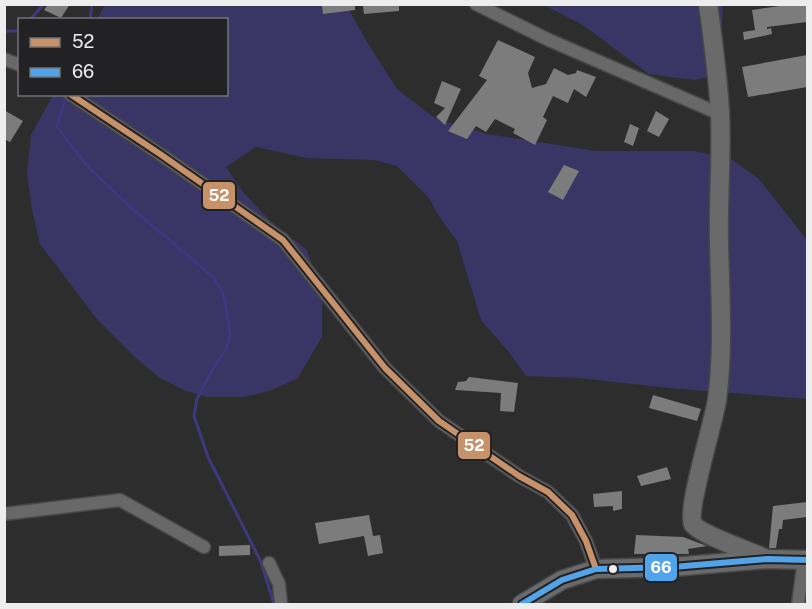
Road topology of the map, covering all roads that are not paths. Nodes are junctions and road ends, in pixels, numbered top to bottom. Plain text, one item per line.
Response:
1 (476, 4) edge
2 (708, 4) edge
3 (73, 96) edge
4 (720, 114) junction
5 (4, 514) edge
6 (204, 547) dead end
7 (767, 559) junction
8 (806, 560) edge
9 (269, 563) dead end
10 (596, 569) junction
11 (281, 604) edge
12 (522, 604) edge
13 (798, 604) edge

1 - 4 street
2 - 4 street
3 - 10 street
4 - 7 street
5 - 6 street
7 - 8 street
7 - 10 street
8 - 13 street
9 - 11 street
10 - 12 street

